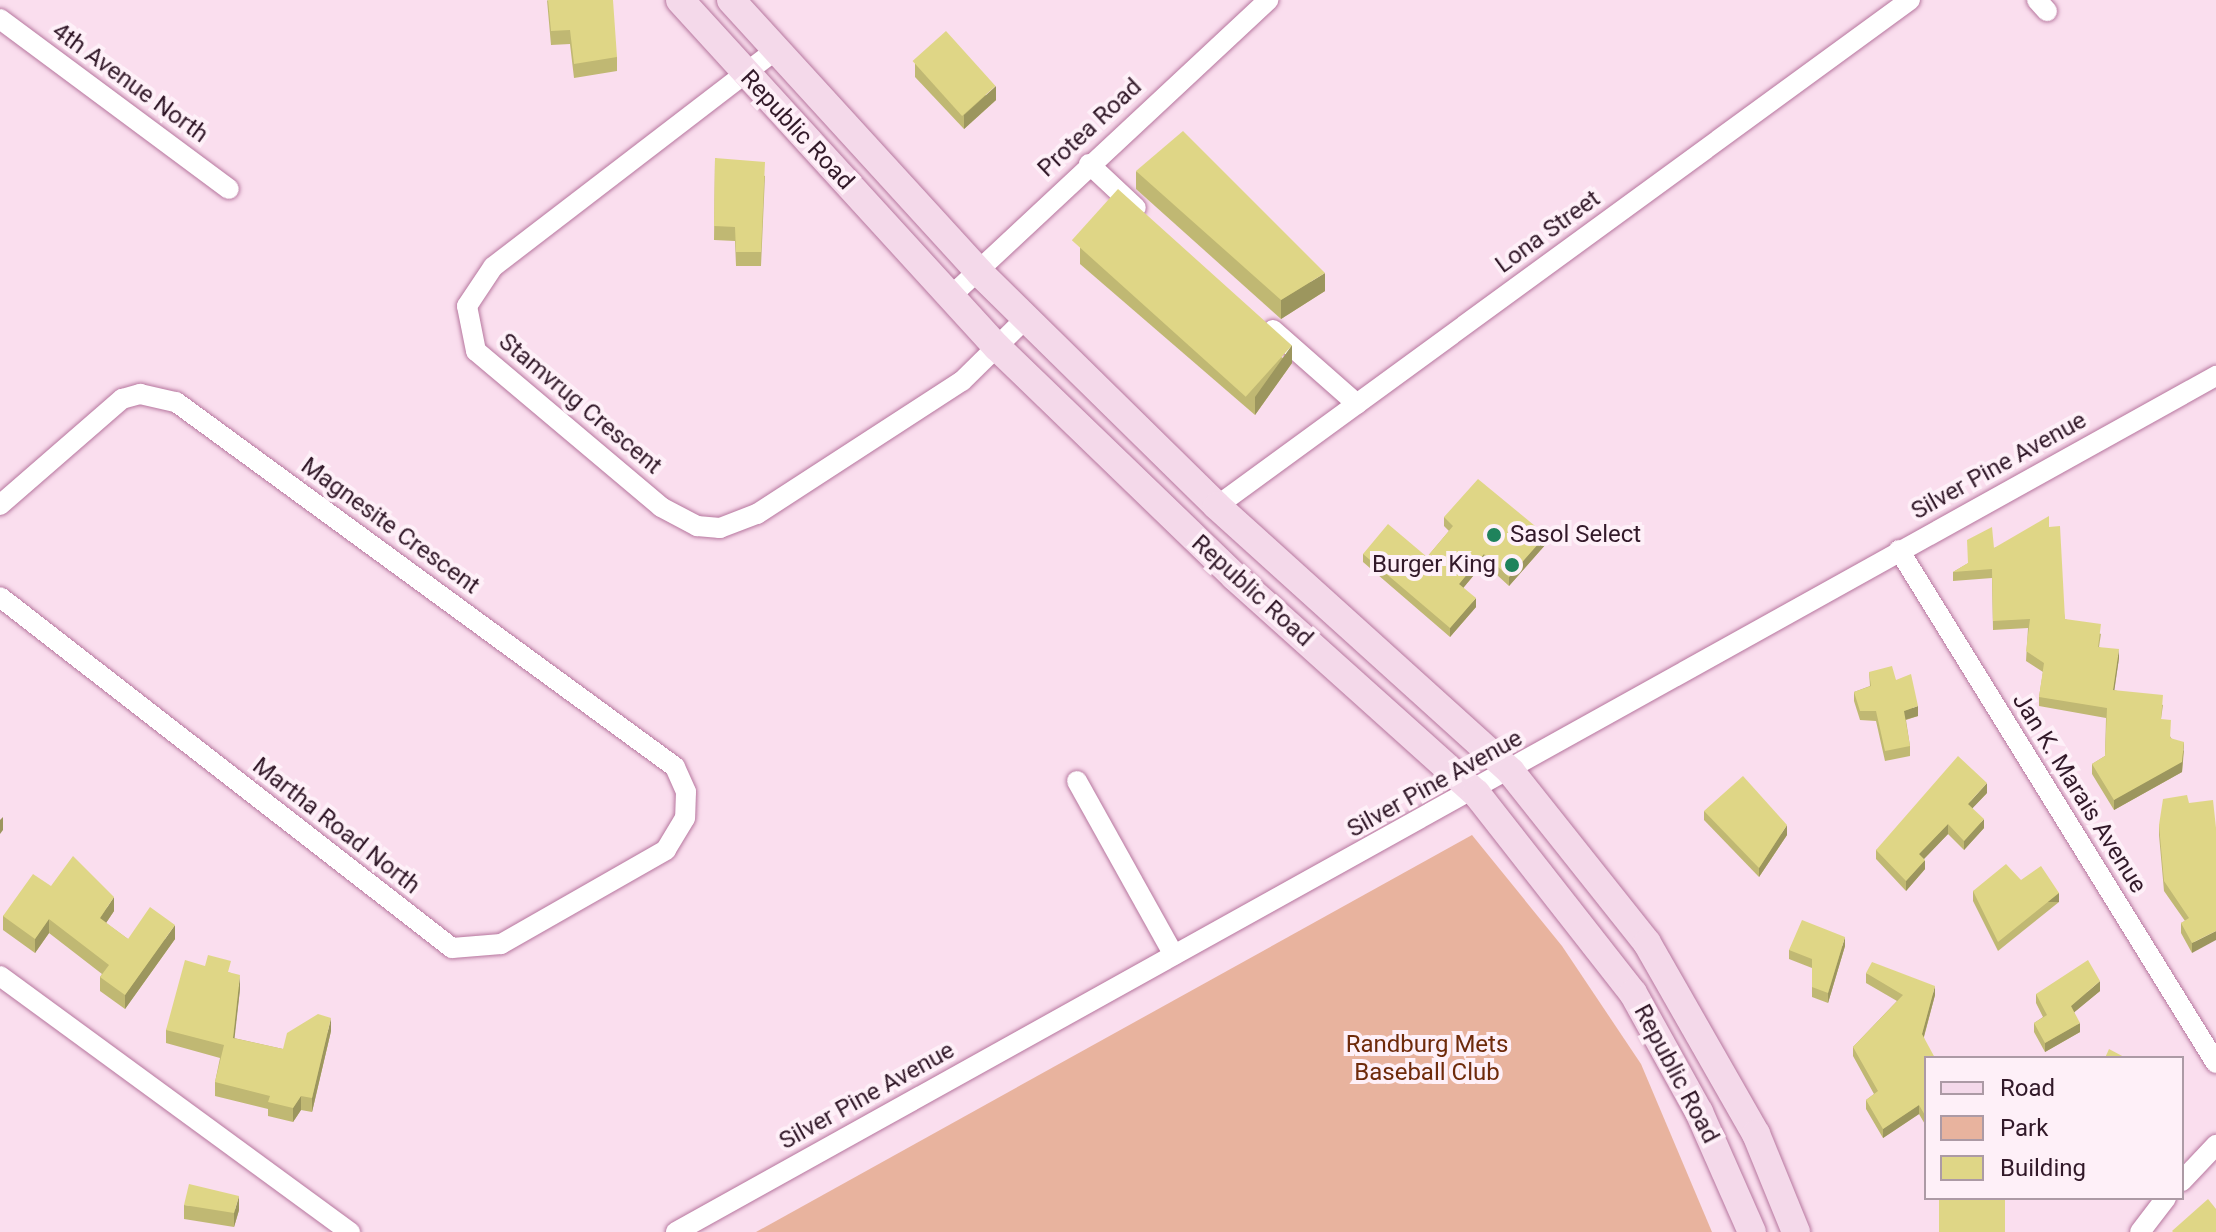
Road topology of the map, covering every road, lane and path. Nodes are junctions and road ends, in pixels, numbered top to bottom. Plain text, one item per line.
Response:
1 (680, 0) edge
2 (731, 0) edge
3 (1268, 0) edge
4 (1910, 0) edge
5 (0, 19) edge
6 (777, 49) junction
7 (747, 77) junction
8 (1089, 164) junction
9 (229, 189) dead end
10 (1151, 221) edge
11 (980, 273) junction
12 (951, 296) junction
13 (1255, 315) edge
14 (1026, 318) junction
15 (997, 347) junction
16 (2216, 376) edge
17 (1357, 404) junction
18 (0, 505) edge
19 (1217, 506) junction
20 (1899, 550) junction
21 (0, 597) edge
22 (1511, 772) junction
23 (1077, 781) dead end
24 (1476, 793) junction
25 (666, 850) joint
26 (1174, 955) junction
27 (0, 976) edge
28 (2216, 1063) edge
29 (2216, 1145) edge
30 (2184, 1179) edge
31 (2164, 1200) edge
32 (350, 1232) edge
33 (676, 1232) edge
34 (1752, 1232) edge
35 (1796, 1232) edge
36 (2140, 1232) edge

1 - 7 main road, Republic Road
2 - 6 main road, Republic Road
3 - 8 street, Protea Road
4 - 17 street, Lona Street
5 - 9 street, 4th Avenue North
6 - 7 street, Stamvrug Crescent
6 - 11 main road, Republic Road
7 - 12 main road, Republic Road
7 - 15 street, Stamvrug Crescent
8 - 10 street
8 - 11 street, Protea Road
11 - 12 street, Protea Road
11 - 14 main road, Republic Road
12 - 15 main road, Republic Road
13 - 17 street
14 - 15 street, Stamvrug Crescent
14 - 19 main road, Republic Road
15 - 24 main road, Republic Road
16 - 20 street, Silver Pine Avenue
17 - 19 street, Lona Street
18 - 25 street, Magnesite Crescent
19 - 22 main road, Republic Road
20 - 22 street, Silver Pine Avenue
20 - 28 street, Jan K. Marais Avenue
21 - 25 street, Martha Road North
22 - 24 street, Silver Pine Avenue
22 - 35 main road, Republic Road
23 - 26 street
24 - 26 street, Silver Pine Avenue
24 - 34 main road, Republic Road
26 - 33 street, Silver Pine Avenue
27 - 32 street
29 - 30 street
31 - 36 street

